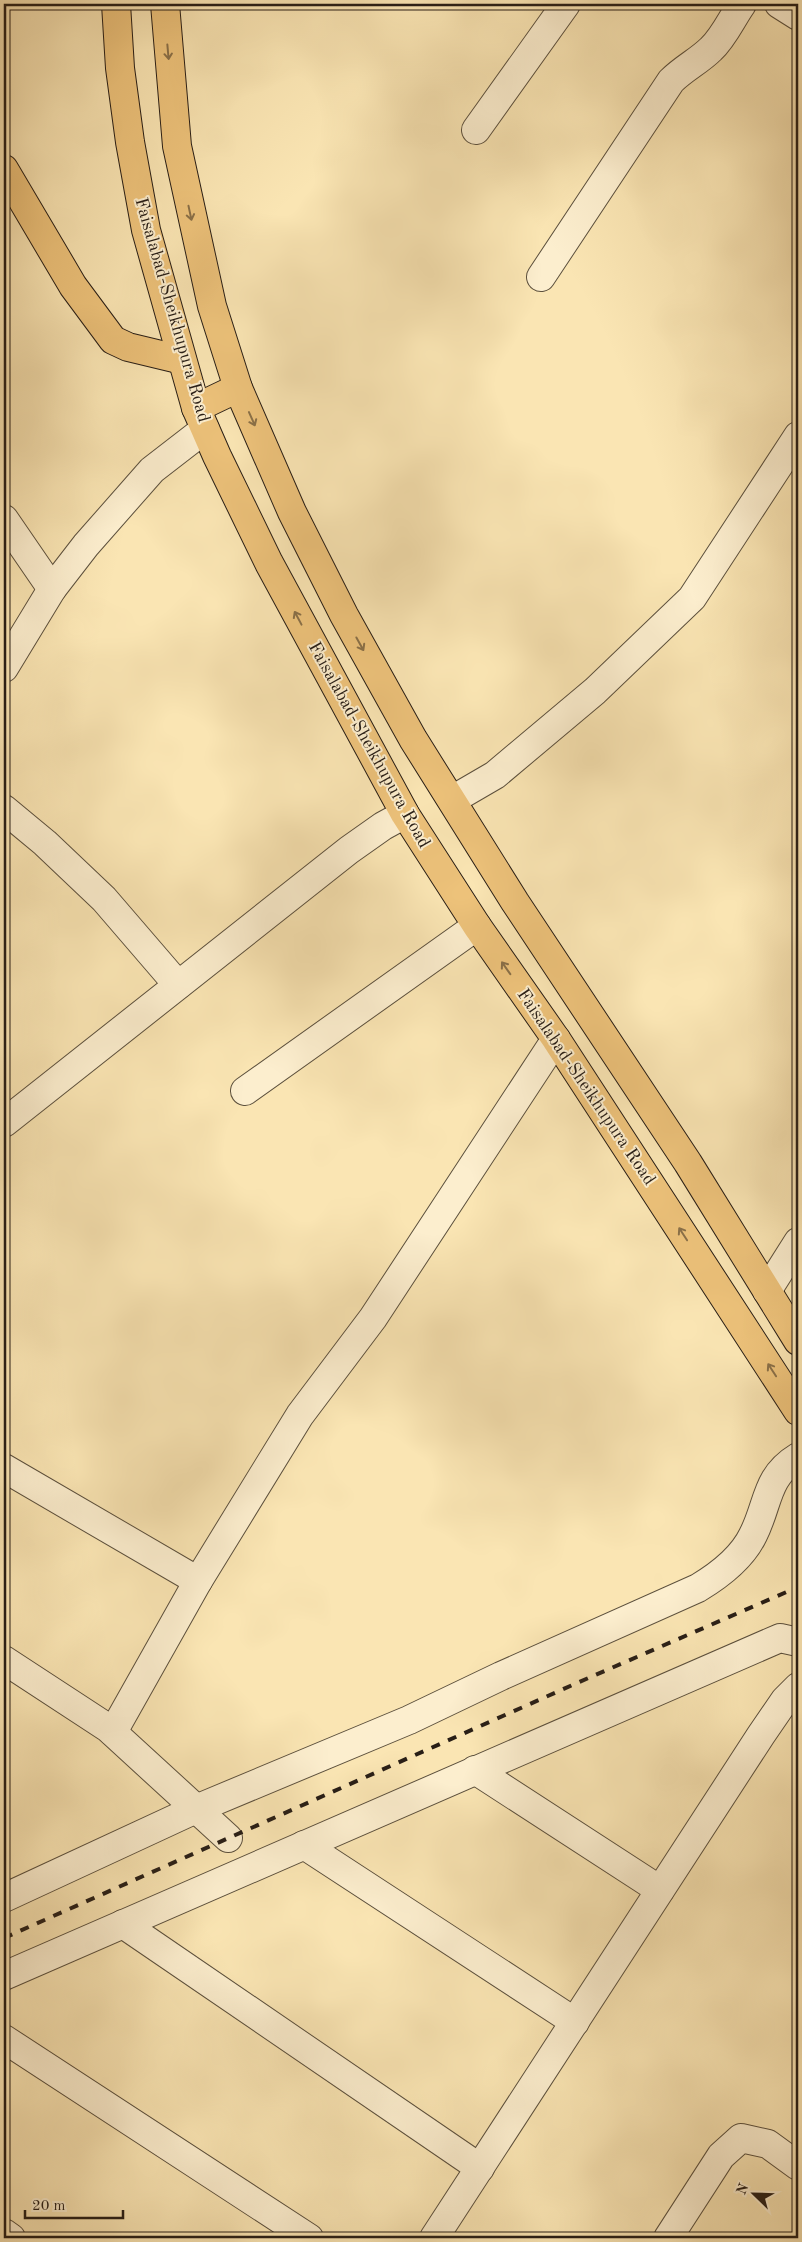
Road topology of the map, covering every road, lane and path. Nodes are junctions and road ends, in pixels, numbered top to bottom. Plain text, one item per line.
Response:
1 (116, 4) edge
2 (165, 4) edge
3 (566, 4) edge
4 (742, 4) edge
5 (779, 4) edge
6 (798, 16) edge
7 (476, 130) dead end
8 (4, 169) edge
9 (540, 277) dead end
10 (182, 360) junction
11 (238, 388) junction
12 (200, 419) junction
13 (798, 436) edge
14 (4, 519) edge
15 (52, 589) junction
16 (4, 668) edge
17 (452, 800) junction
18 (4, 809) edge
19 (405, 814) junction
20 (476, 926) junction
21 (178, 985) junction
22 (556, 1039) junction
23 (245, 1091) dead end
24 (4, 1123) edge
25 (798, 1242) edge
26 (767, 1292) junction
27 (798, 1341) edge
28 (798, 1411) edge
29 (798, 1457) edge
30 (4, 1468) edge
31 (198, 1581) junction
32 (798, 1642) edge
33 (4, 1660) edge
34 (798, 1687) edge
35 (112, 1732) junction
36 (475, 1770) junction
37 (196, 1809) junction
38 (228, 1838) dead end
39 (304, 1845) junction
40 (660, 1890) junction
41 (4, 1898) edge
42 (123, 1924) junction
43 (4, 1976) edge
44 (575, 2022) junction
45 (4, 2039) edge
46 (798, 2166) edge
47 (480, 2168) junction
48 (4, 2233) edge
49 (11, 2238) edge
50 (308, 2238) edge
51 (434, 2238) edge
52 (668, 2238) edge

1 - 10 main road, Faisalabad-Sheikhupura Road
2 -> 11 main road
3 - 7 street
4 - 9 street
5 - 6 street
8 - 10 main road
10 - 12 main road, Faisalabad-Sheikhupura Road
11 - 12 main road
11 -> 17 main road
12 - 15 street
19 -> 12 main road, Faisalabad-Sheikhupura Road
13 - 17 street
14 - 15 street
15 - 16 street
17 - 26 main road
18 - 21 street
19 - 20 main road, Faisalabad-Sheikhupura Road
19 - 21 street
22 -> 20 main road, Faisalabad-Sheikhupura Road
20 - 23 street
21 - 24 street
28 -> 22 main road, Faisalabad-Sheikhupura Road
22 - 31 street
25 - 26 street
26 - 27 main road
29 - 37 street
30 - 31 street
31 - 35 street
32 - 36 street
33 - 35 street
34 - 40 street
35 - 37 street
36 - 39 street
36 - 40 street
37 - 38 street
37 - 41 street
39 - 42 street
39 - 44 street
40 - 44 street
42 - 43 street
42 - 47 street
44 - 47 street
45 - 50 street
46 - 52 street
47 - 51 street
48 - 49 street

